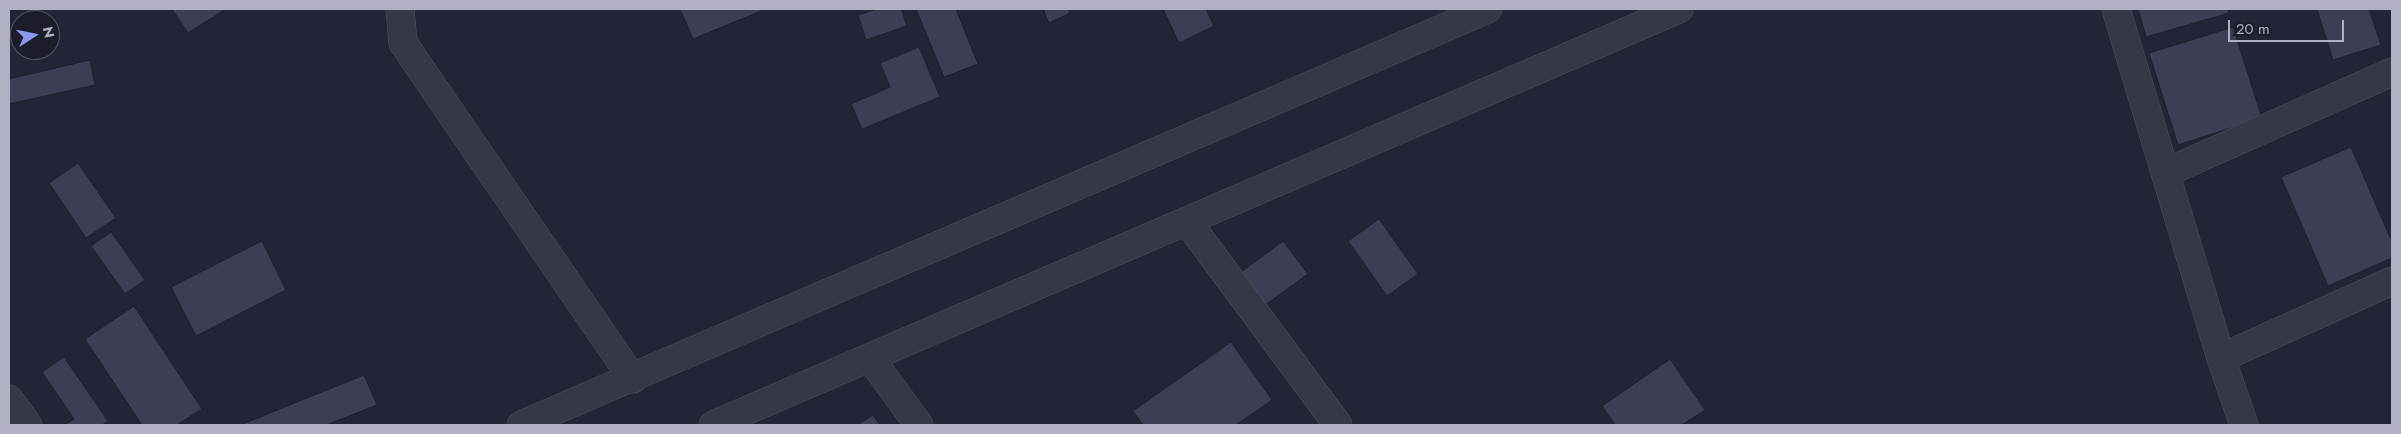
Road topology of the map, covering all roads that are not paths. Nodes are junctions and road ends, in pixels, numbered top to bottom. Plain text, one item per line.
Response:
1 (400, 9) edge
2 (1488, 9) edge
3 (1679, 9) edge
4 (2116, 9) edge
5 (2392, 72) edge
6 (2165, 173) junction
7 (1187, 221) junction
8 (2392, 281) edge
9 (870, 358) junction
10 (2221, 358) junction
11 (633, 379) junction
12 (9, 399) edge
13 (28, 425) edge
14 (521, 425) edge
15 (713, 425) edge
16 (919, 425) edge
17 (1338, 425) edge
18 (2244, 425) edge

1 - 11 street
2 - 11 street
3 - 7 street
4 - 6 street
5 - 6 street
6 - 10 street
7 - 9 street
7 - 17 street
8 - 10 street
9 - 15 street
9 - 16 street
10 - 18 street
11 - 14 street
12 - 13 street

